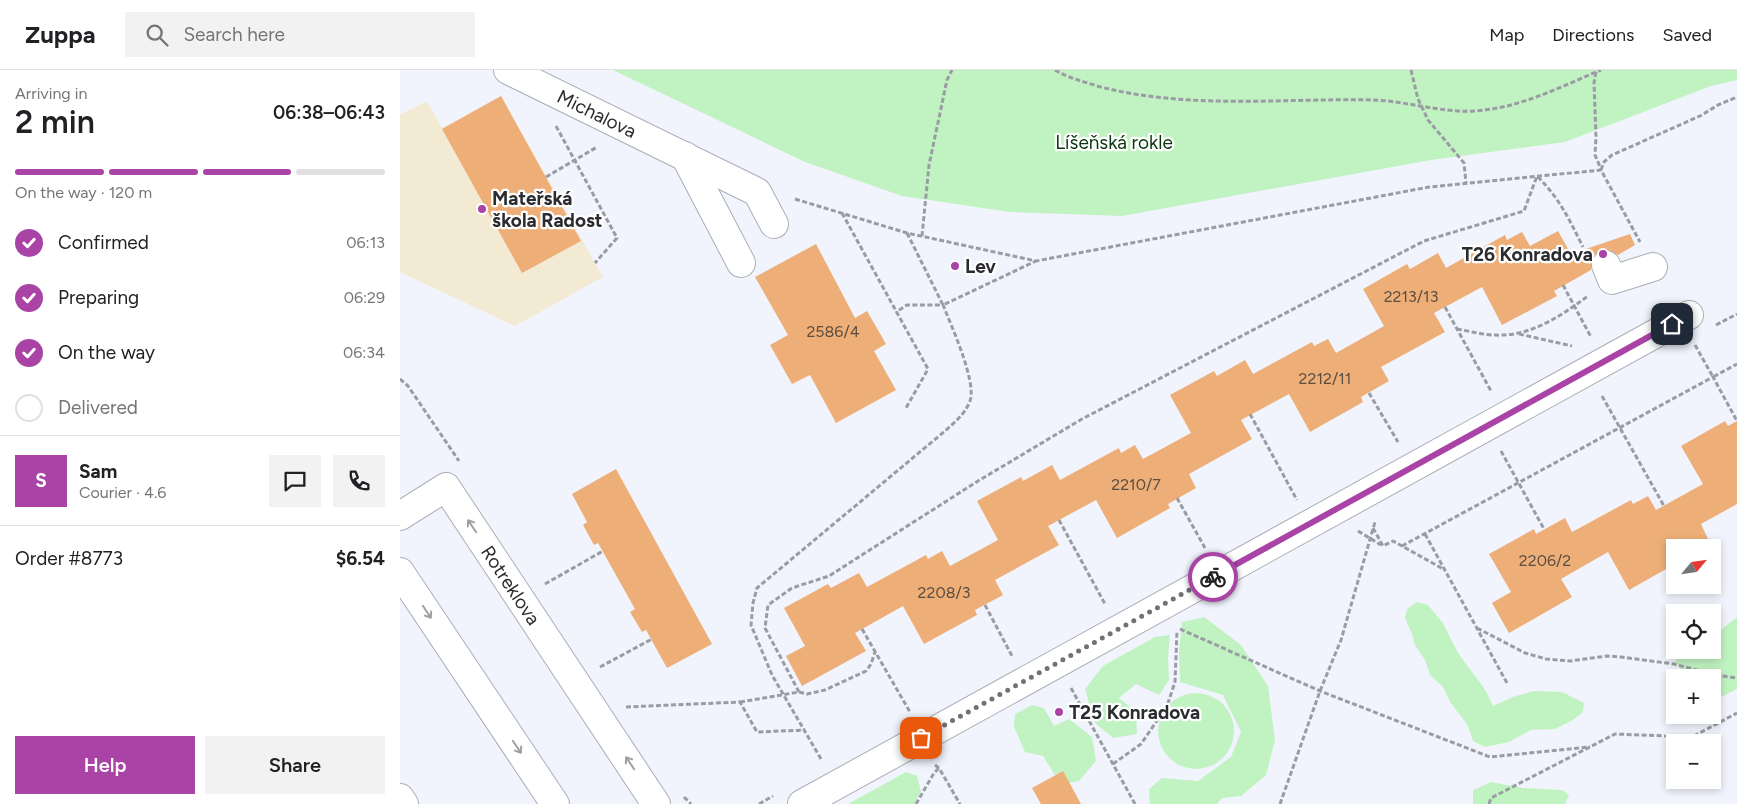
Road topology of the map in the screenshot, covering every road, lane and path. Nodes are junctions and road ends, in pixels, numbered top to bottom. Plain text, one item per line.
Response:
1 (508, 70) edge
2 (952, 70) edge
3 (1055, 70) edge
4 (1411, 70) edge
5 (1601, 70) edge
6 (1596, 71) edge
7 (1737, 97) edge
8 (1421, 106) junction
9 (553, 121) dead end
10 (630, 128) junction
11 (685, 156) junction
12 (575, 160) junction
13 (1601, 170) junction
14 (1537, 176) junction
15 (546, 177) dead end
16 (1466, 183) junction
17 (794, 198) dead end
18 (842, 213) junction
19 (774, 224) dead end
20 (907, 233) junction
21 (922, 236) junction
22 (1596, 260) joint
23 (1036, 261) junction
24 (596, 263) dead end
25 (741, 263) dead end
26 (1653, 267) joint
27 (1564, 285) dead end
28 (1589, 290) dead end
29 (1588, 296) dead end
30 (942, 305) junction
31 (1574, 306) junction
32 (1445, 308) dead end
33 (896, 312) junction
34 (1690, 327) joint
35 (1457, 329) junction
36 (1519, 334) junction
37 (1594, 342) dead end
38 (1574, 347) dead end
39 (1737, 364) edge
40 (1713, 377) junction
41 (400, 379) edge
42 (1598, 389) dead end
43 (1369, 393) dead end
44 (1494, 398) dead end
45 (906, 408) dead end
46 (1250, 414) dead end
47 (1736, 422) edge
48 (1619, 427) junction
49 (1497, 444) dead end
50 (1402, 449) dead end
51 (1518, 482) junction
52 (446, 487) junction
53 (1177, 498) dead end
54 (1664, 506) dead end
55 (1300, 507) dead end
56 (1377, 514) dead end
57 (400, 516) edge
58 (1059, 520) dead end
59 (1373, 528) junction
60 (1355, 529) dead end
61 (1544, 529) dead end
62 (1425, 534) junction
63 (1370, 538) junction
64 (1383, 546) junction
65 (1402, 546) junction
66 (1205, 549) dead end
67 (603, 551) dead end
68 (1445, 570) junction
69 (400, 572) edge
70 (543, 585) dead end
71 (984, 605) dead end
72 (1106, 606) dead end
73 (1177, 623) dead end
74 (1476, 628) junction
75 (862, 629) dead end
76 (1177, 629) junction
77 (652, 639) dead end
78 (875, 652) junction
79 (1013, 658) dead end
80 (1057, 663) junction
81 (598, 668) dead end
82 (1737, 678) edge
83 (1507, 683) dead end
84 (1320, 691) junction
85 (799, 692) junction
86 (785, 696) junction
87 (740, 702) junction
88 (624, 707) dead end
89 (1737, 713) edge
90 (914, 720) dead end
91 (805, 730) junction
92 (1590, 747) junction
93 (1113, 764) junction
94 (939, 768) dead end
95 (836, 786) junction
96 (400, 798) edge
97 (404, 804) edge
98 (555, 804) edge
99 (656, 804) edge
100 (802, 804) edge
101 (916, 804) edge
102 (1134, 804) edge
103 (1280, 804) edge
104 (1489, 804) edge

1 - 10 street, Michalova
2 - 21 path
3 - 8 path
4 - 8 path
5 - 6 path
6 - 8 path
6 - 13 path
7 - 13 path
8 - 16 path
9 - 12 path
10 - 11 street, Michalova
10 - 12 path
11 - 19 street, Michalova
11 - 25 street
12 - 15 path
12 - 24 path
13 - 14 path
13 - 26 path
14 - 16 path
14 - 22 path
14 - 85 path
16 - 23 path
17 - 18 path
18 - 20 path
18 - 33 path
20 - 21 path
20 - 30 path
21 - 23 path
22 - 26 street
23 - 30 path
27 - 31 path
28 - 29 path
30 - 33 path
30 - 86 path
31 - 36 path
31 - 37 path
32 - 35 path
33 - 45 path
34 - 40 path
34 - 80 street
35 - 36 path
35 - 44 path
36 - 38 path
39 - 40 path
40 - 47 path
40 - 48 path
41 - 52 path
42 - 48 path
43 - 50 path
46 - 55 path
48 - 51 path
48 - 54 path
49 - 51 path
51 - 61 path
51 - 62 path
52 - 57 street
99 -> 52 street, Rotreklova
53 - 66 path
56 - 59 path
58 - 72 path
59 - 63 path
59 - 64 path
60 - 63 path
62 - 65 path
62 - 68 path
63 - 64 path
63 - 84 path
64 - 65 path
65 - 68 path
67 - 70 path
68 - 74 path
69 -> 98 street
71 - 79 path
73 - 76 path
74 - 82 path
74 - 83 path
75 - 78 path
76 - 84 path
76 - 93 path
77 - 81 path
78 - 85 path
78 - 90 path
80 - 93 path
80 - 95 street
84 - 92 path
84 - 103 path
85 - 86 path
86 - 87 path
86 - 91 path
87 - 88 path
87 - 91 path
89 - 92 path
91 - 95 path
92 - 104 path
93 - 102 path
94 - 101 path
95 - 100 street
96 - 97 street

